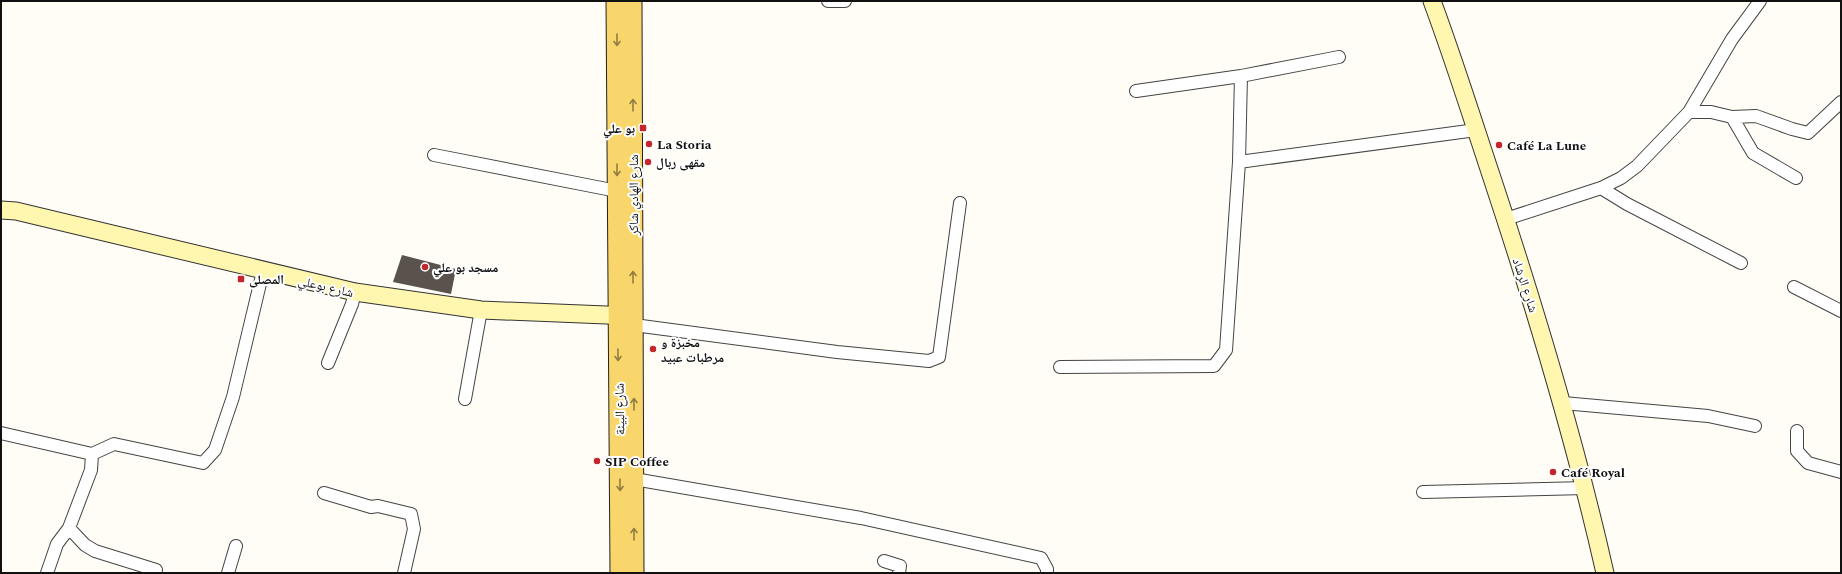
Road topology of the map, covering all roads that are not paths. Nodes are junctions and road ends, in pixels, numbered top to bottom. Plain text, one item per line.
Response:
1 (616, 1) edge
2 (632, 1) edge
3 (828, 1) edge
4 (845, 1) edge
5 (1432, 1) edge
6 (1760, 1) edge
7 (1339, 58) dead end
8 (1241, 76) junction
9 (1136, 91) dead end
10 (1841, 102) edge
11 (1689, 112) junction
12 (1732, 117) junction
13 (1476, 130) junction
14 (434, 155) dead end
15 (1239, 162) junction
16 (1796, 178) dead end
17 (1601, 188) junction
18 (617, 191) junction
19 (960, 203) dead end
20 (1, 210) edge
21 (1506, 219) junction
22 (1741, 263) dead end
23 (263, 271) junction
24 (1794, 287) dead end
25 (355, 292) junction
26 (482, 310) junction
27 (1841, 311) edge
28 (628, 319) junction
29 (328, 363) dead end
30 (1060, 367) dead end
31 (465, 399) dead end
32 (1562, 403) junction
33 (1755, 426) dead end
34 (1797, 431) dead end
35 (1, 433) edge
36 (92, 454) junction
37 (1841, 472) edge
38 (634, 479) junction
39 (1586, 488) junction
40 (324, 492) dead end
41 (1423, 492) dead end
42 (69, 528) junction
43 (236, 546) dead end
44 (884, 561) dead end
45 (627, 564) edge
46 (156, 570) dead end
47 (47, 573) edge
48 (228, 573) edge
49 (404, 573) edge
50 (899, 573) edge
51 (1047, 573) edge
52 (1605, 573) edge

1 -> 18 main road, شارع الهادي شاكر
28 -> 2 main road, شارع الهادي شاكر
3 - 4 street
5 - 13 street, شارع الرشاد
6 - 11 street
7 - 8 street
8 - 9 street
8 - 15 street
10 - 12 street
11 - 12 street
11 - 17 street
12 - 16 street
13 - 15 street
13 - 21 street, شارع الرشاد
14 - 18 street
15 - 30 street
17 - 21 street
17 - 22 street
18 - 28 main road, شارع الهادي شاكر
19 - 28 street
20 - 23 street, شارع بوعلي
21 - 32 street, شارع الرشاد
23 - 25 street, شارع بوعلي
23 - 36 street
24 - 27 street
25 - 26 street, شارع بوعلي
25 - 29 street
26 - 28 street, شارع بوعلي
26 - 31 street
38 -> 28 main road, شارع البيئة
28 -> 45 main road, شارع البيئة
32 - 33 street
32 - 39 street, شارع الرشاد
34 - 37 street
35 - 36 street
36 - 42 street
45 -> 38 main road, شارع البيئة
38 - 51 street
39 - 41 street
39 - 52 street, شارع الرشاد
40 - 49 street
42 - 46 street
42 - 47 street
43 - 48 street
44 - 50 street

